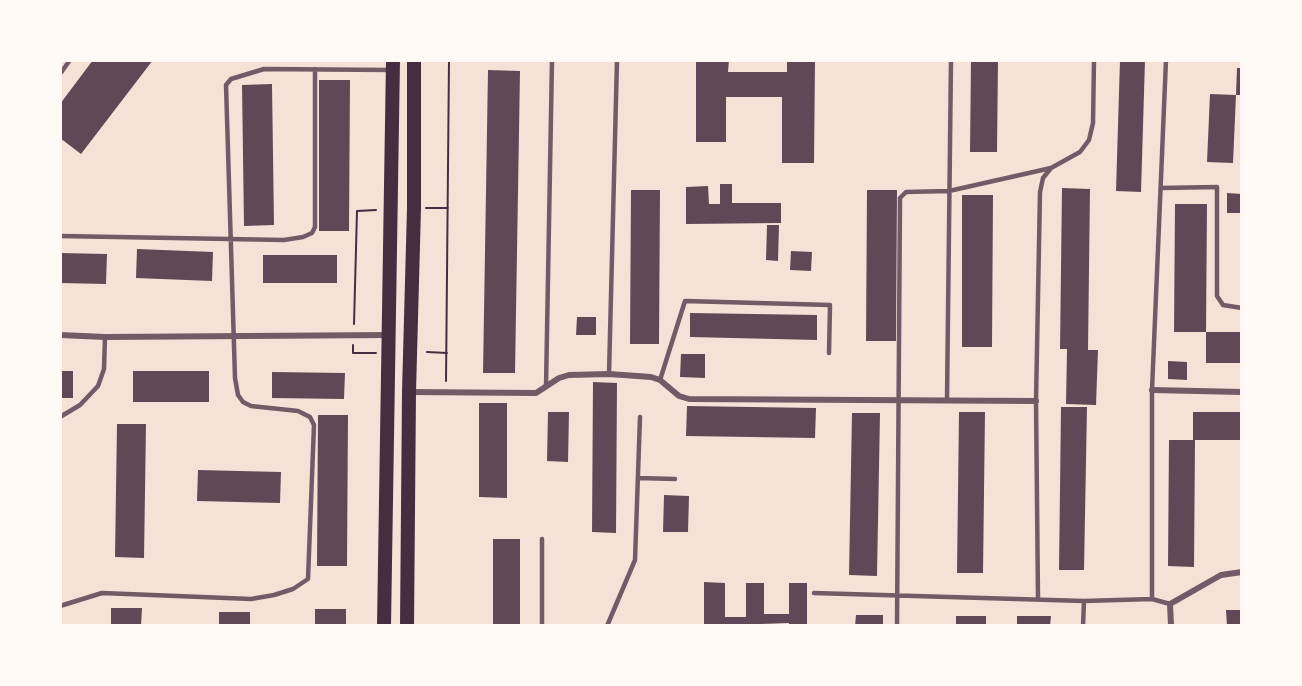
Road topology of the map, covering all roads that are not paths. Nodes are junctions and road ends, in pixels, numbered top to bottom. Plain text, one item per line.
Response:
1 (70, 60) edge
2 (414, 60) edge
3 (552, 60) edge
4 (617, 60) edge
5 (951, 60) edge
6 (1095, 60) edge
7 (1166, 60) edge
8 (393, 65) edge
9 (315, 69) junction
10 (60, 74) edge
11 (1051, 168) junction
12 (1161, 188) junction
13 (950, 190) junction
14 (60, 236) edge
15 (231, 238) junction
16 (1242, 308) edge
17 (60, 335) edge
18 (389, 335) junction
19 (105, 337) junction
20 (235, 337) junction
21 (830, 353) dead end
22 (609, 374) junction
23 (660, 380) junction
24 (546, 387) junction
25 (1152, 390) junction
26 (409, 392) junction
27 (1242, 392) edge
28 (898, 399) junction
29 (947, 399) junction
30 (1036, 400) junction
31 (60, 417) edge
32 (640, 417) dead end
33 (638, 478) junction
34 (675, 479) dead end
35 (542, 539) dead end
36 (1242, 572) edge
37 (814, 593) dead end
38 (897, 595) junction
39 (1038, 599) junction
40 (1152, 599) junction
41 (1084, 601) junction
42 (1170, 604) junction
43 (60, 606) edge
44 (384, 626) edge
45 (407, 626) edge
46 (542, 626) edge
47 (607, 626) edge
48 (897, 626) edge
49 (1083, 626) edge
50 (1171, 626) edge

1 - 10 lane
2 - 26 main road
3 - 24 lane
4 - 22 lane
5 - 13 lane
6 - 11 lane
7 - 12 lane
8 - 9 lane
8 - 18 main road
9 - 15 lane
9 - 15 lane
11 - 13 lane
11 - 30 lane
12 - 16 lane
12 - 25 lane
13 - 28 lane
13 - 29 lane
14 - 15 lane
15 - 20 lane
17 - 19 street
18 - 20 street
18 - 44 main road
19 - 20 street
19 - 31 lane
20 - 43 lane
21 - 23 lane
22 - 23 street
22 - 24 street
23 - 28 street
24 - 26 street
25 - 27 street
25 - 40 lane
26 - 45 main road
28 - 29 street
28 - 38 lane
29 - 30 street
30 - 39 lane
32 - 33 lane
33 - 34 lane
33 - 47 lane
35 - 46 lane
36 - 42 street
37 - 38 lane
38 - 39 lane
38 - 48 lane
39 - 41 lane
40 - 41 lane
40 - 42 lane
41 - 49 lane
42 - 50 street

